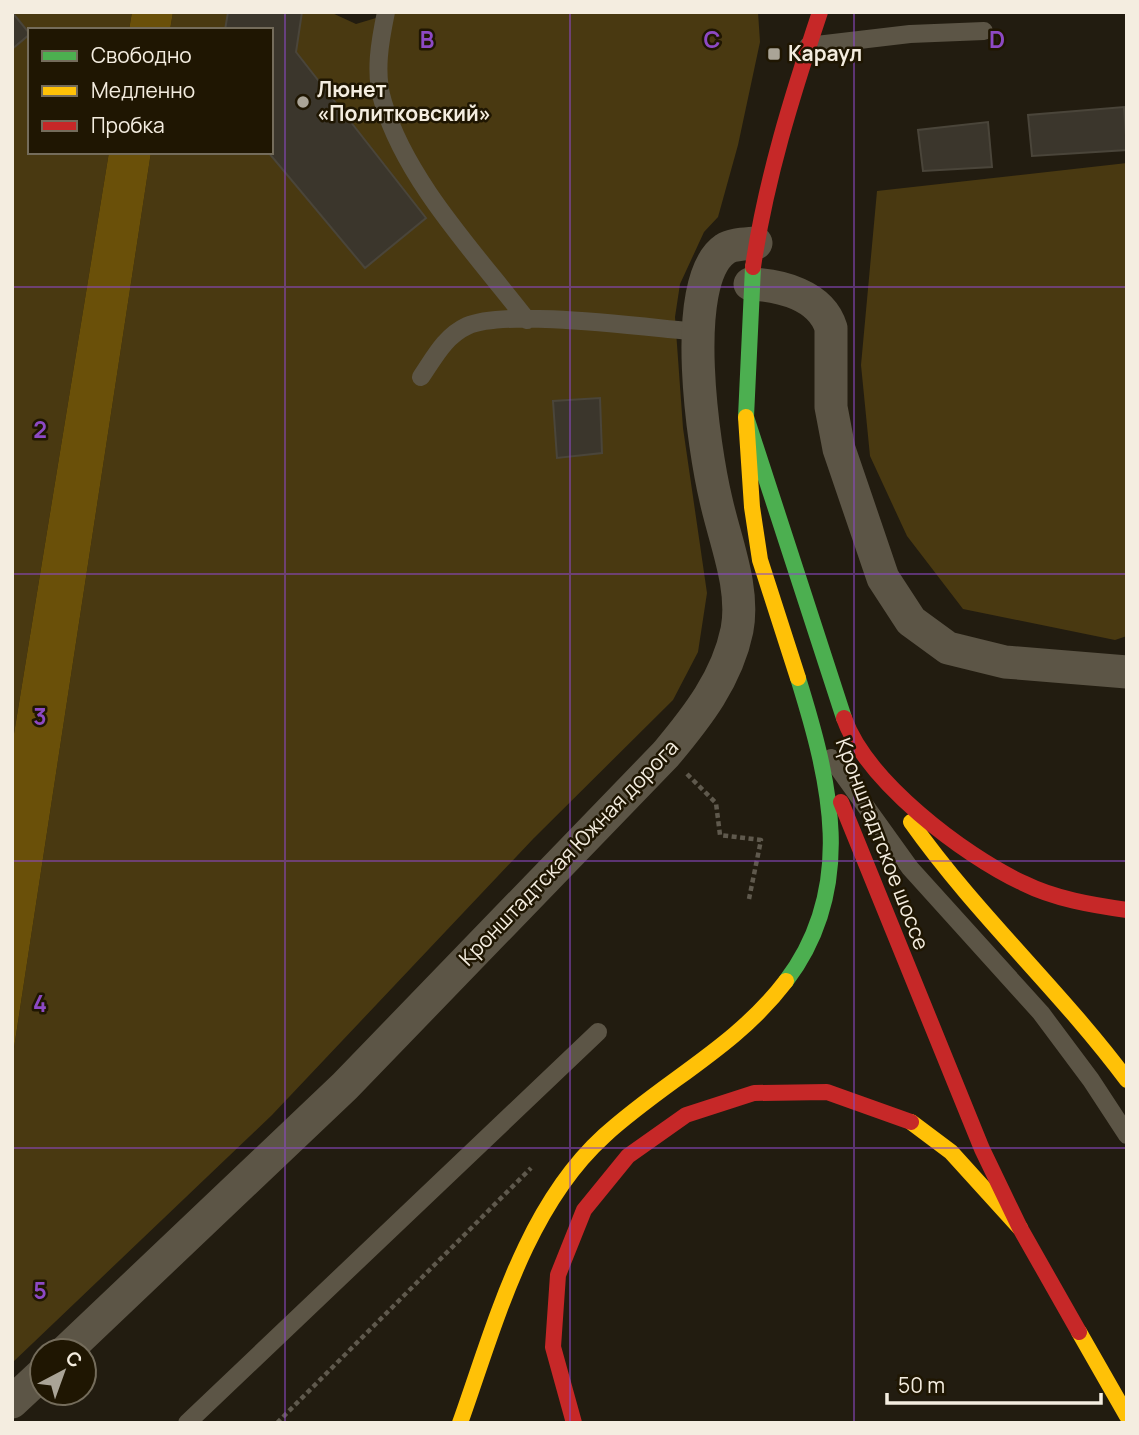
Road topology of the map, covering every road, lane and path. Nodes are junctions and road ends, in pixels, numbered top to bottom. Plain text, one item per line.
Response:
1 (386, 12) edge
2 (820, 12) edge
3 (984, 30) dead end
4 (808, 46) junction
5 (756, 243) junction
6 (750, 284) junction
7 (527, 320) junction
8 (698, 332) junction
9 (421, 377) dead end
10 (746, 417) junction
11 (1127, 672) edge
12 (816, 738) junction
13 (666, 754) junction
14 (879, 774) junction
15 (749, 898) dead end
16 (1127, 910) edge
17 (598, 1032) dead end
18 (1127, 1080) edge
19 (1127, 1135) edge
20 (537, 1162) dead end
21 (1020, 1228) junction
22 (81, 1337) edge
23 (28, 1387) edge
24 (12, 1402) edge
25 (1127, 1416) edge
26 (187, 1423) edge
27 (277, 1423) edge
28 (460, 1423) edge
29 (574, 1423) edge

1 - 7 lane
2 - 4 street, Кронштадтское шоссе
3 - 4 lane
4 - 5 street, Кронштадтское шоссе
5 - 6 street, Кронштадтское шоссе
5 - 8 street, Кронштадтская Южная дорога
6 - 10 street, Кронштадтское шоссе
6 - 11 street
7 - 8 lane
7 - 9 lane
8 - 13 street, Кронштадтская Южная дорога
10 - 12 street
10 - 14 street, Кронштадтское шоссе
12 - 19 lane, Кронштадтское шоссе
12 - 21 street, Кронштадтское шоссе
12 - 28 street
13 - 15 path
13 - 22 street, Кронштадтская Южная дорога
14 - 16 street
14 - 18 street, Кронштадтское шоссе
17 - 26 lane
20 - 27 path
21 - 25 street, Кронштадтское шоссе
21 - 29 street
23 - 24 street

